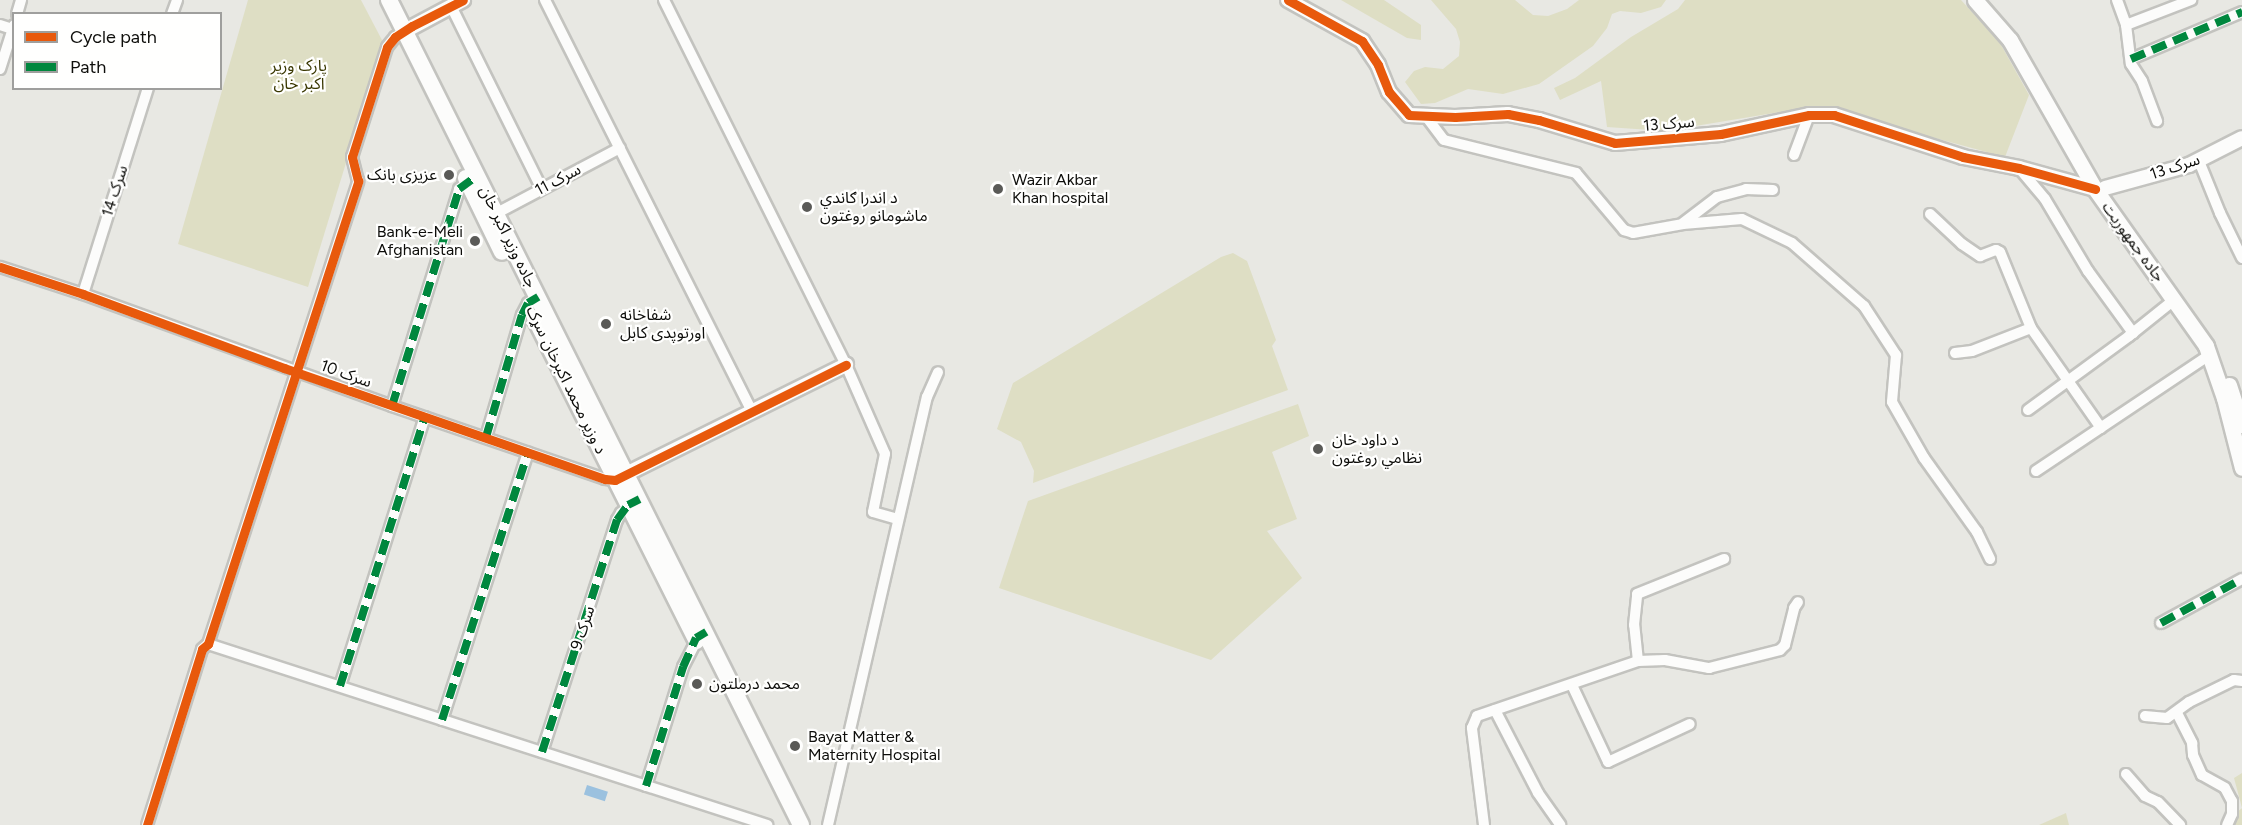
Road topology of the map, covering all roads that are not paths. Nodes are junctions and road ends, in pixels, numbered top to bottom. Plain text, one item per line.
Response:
1 (377, 0) edge
2 (389, 0) edge
3 (545, 0) edge
4 (664, 0) edge
5 (1288, 0) edge
6 (1975, 0) edge
7 (1988, 0) edge
8 (2117, 0) edge
9 (2191, 0) edge
10 (457, 3) edge
11 (2242, 12) edge
12 (2126, 25) junction
13 (12, 30) edge
14 (400, 34) junction
15 (2131, 58) junction
16 (0, 69) edge
17 (147, 90) edge
18 (1425, 115) junction
19 (1809, 115) junction
20 (2157, 121) dead end
21 (2242, 138) edge
22 (620, 148) junction
23 (1794, 155) dead end
24 (2199, 161) junction
25 (2019, 168) junction
26 (472, 178) junction
27 (2100, 188) junction
28 (542, 189) junction
29 (1773, 190) dead end
30 (497, 213) junction
31 (1930, 214) dead end
32 (1683, 224) junction
33 (2240, 253) edge
34 (0, 267) edge
35 (83, 294) junction
36 (2175, 297) junction
37 (533, 300) junction
38 (2031, 328) junction
39 (2133, 333) junction
40 (1955, 353) dead end
41 (2209, 355) junction
42 (846, 365) junction
43 (296, 372) junction
44 (938, 372) dead end
45 (2067, 381) junction
46 (392, 406) junction
47 (2028, 410) dead end
48 (752, 412) junction
49 (425, 417) junction
50 (2242, 425) edge
51 (2101, 428) junction
52 (486, 436) junction
53 (528, 452) junction
54 (2242, 468) edge
55 (2036, 471) dead end
56 (620, 476) junction
57 (634, 502) junction
58 (898, 519) junction
59 (1724, 559) dead end
60 (1990, 559) dead end
61 (2242, 579) edge
62 (1798, 602) dead end
63 (2161, 623) dead end
64 (701, 635) junction
65 (208, 644) junction
66 (1638, 661) junction
67 (2242, 681) edge
68 (1572, 685) junction
69 (340, 686) junction
70 (1496, 710) junction
71 (2177, 713) junction
72 (2145, 716) dead end
73 (442, 720) junction
74 (1690, 724) dead end
75 (542, 752) junction
76 (2126, 774) dead end
77 (646, 786) junction
78 (147, 825) edge
79 (767, 825) edge
80 (788, 825) edge
81 (801, 825) edge
82 (828, 825) edge
83 (1484, 825) edge
84 (1560, 825) edge
85 (2180, 825) edge
86 (2227, 825) edge

1 - 14 main road, د وزیر محمد اکبرخان سړک
2 - 14 main road
3 - 22 street
4 - 42 street
5 - 18 street, سرک 13
6 - 27 main road, جاده جمهوریت
7 - 27 main road, جاده جمهوریت
8 - 12 street
9 - 12 street
10 - 14 street
10 - 28 street
11 - 15 street
12 - 15 street
13 - 16 street
14 - 26 main road, د وزیر محمد اکبرخان سړک
14 - 43 street
15 - 20 street
17 - 35 street, سرک 14
18 - 19 street, سرک 13
18 - 32 street
19 - 23 street
19 - 25 street, سرک 13
21 - 24 street, سرک 13
22 - 28 street, سرک 11
22 - 48 street
24 - 27 street, سرک 13
24 - 33 street
25 - 27 street, سرک 13
25 - 39 street
26 - 30 main road, جاده وزیر اکبر خان
26 - 37 main road, د وزیر محمد اکبرخان سړک
26 - 46 street
27 - 36 main road, جاده جمهوریت
28 - 30 street, سرک 11
29 - 32 street
30 - 37 main road, جاده وزیر اکبر خان
31 - 38 street
32 - 60 street
34 - 35 street, سرک 10
35 - 43 street, سرک 10
36 - 39 street
36 - 41 main road, جاده جمهوریت
36 - 50 main road, جاده جمهوریت
37 - 52 street
37 - 56 main road, د وزیر محمد اکبرخان سړک
38 - 40 street
38 - 45 street
39 - 45 street
41 - 51 street
41 - 54 main road, جاده جمهوریت
42 - 48 street
42 - 58 street
43 - 46 street, سرک 10
43 - 65 street
44 - 58 street
45 - 47 street
45 - 51 street
46 - 49 street, سرک 10
48 - 56 street
49 - 52 street, سرک 10
49 - 69 street
51 - 55 street
52 - 53 street, سرک 10
53 - 56 street, سرک 10
53 - 73 street
56 - 57 main road, د وزیر محمد اکبرخان سړک
57 - 64 main road, د وزیر محمد اکبرخان سړک
57 - 75 street, سرک 9
58 - 82 street
59 - 66 street
61 - 63 street
62 - 66 street
64 - 77 street
64 - 80 main road, د وزیر محمد اکبرخان سړک
64 - 81 main road, د وزیر محمد اکبرخان سړک
65 - 69 street
65 - 78 street
66 - 68 street
67 - 71 street
68 - 70 street
68 - 74 street
69 - 73 street
70 - 83 street
70 - 84 street
71 - 72 street
71 - 86 street
73 - 75 street
75 - 77 street
76 - 85 street
77 - 79 street

